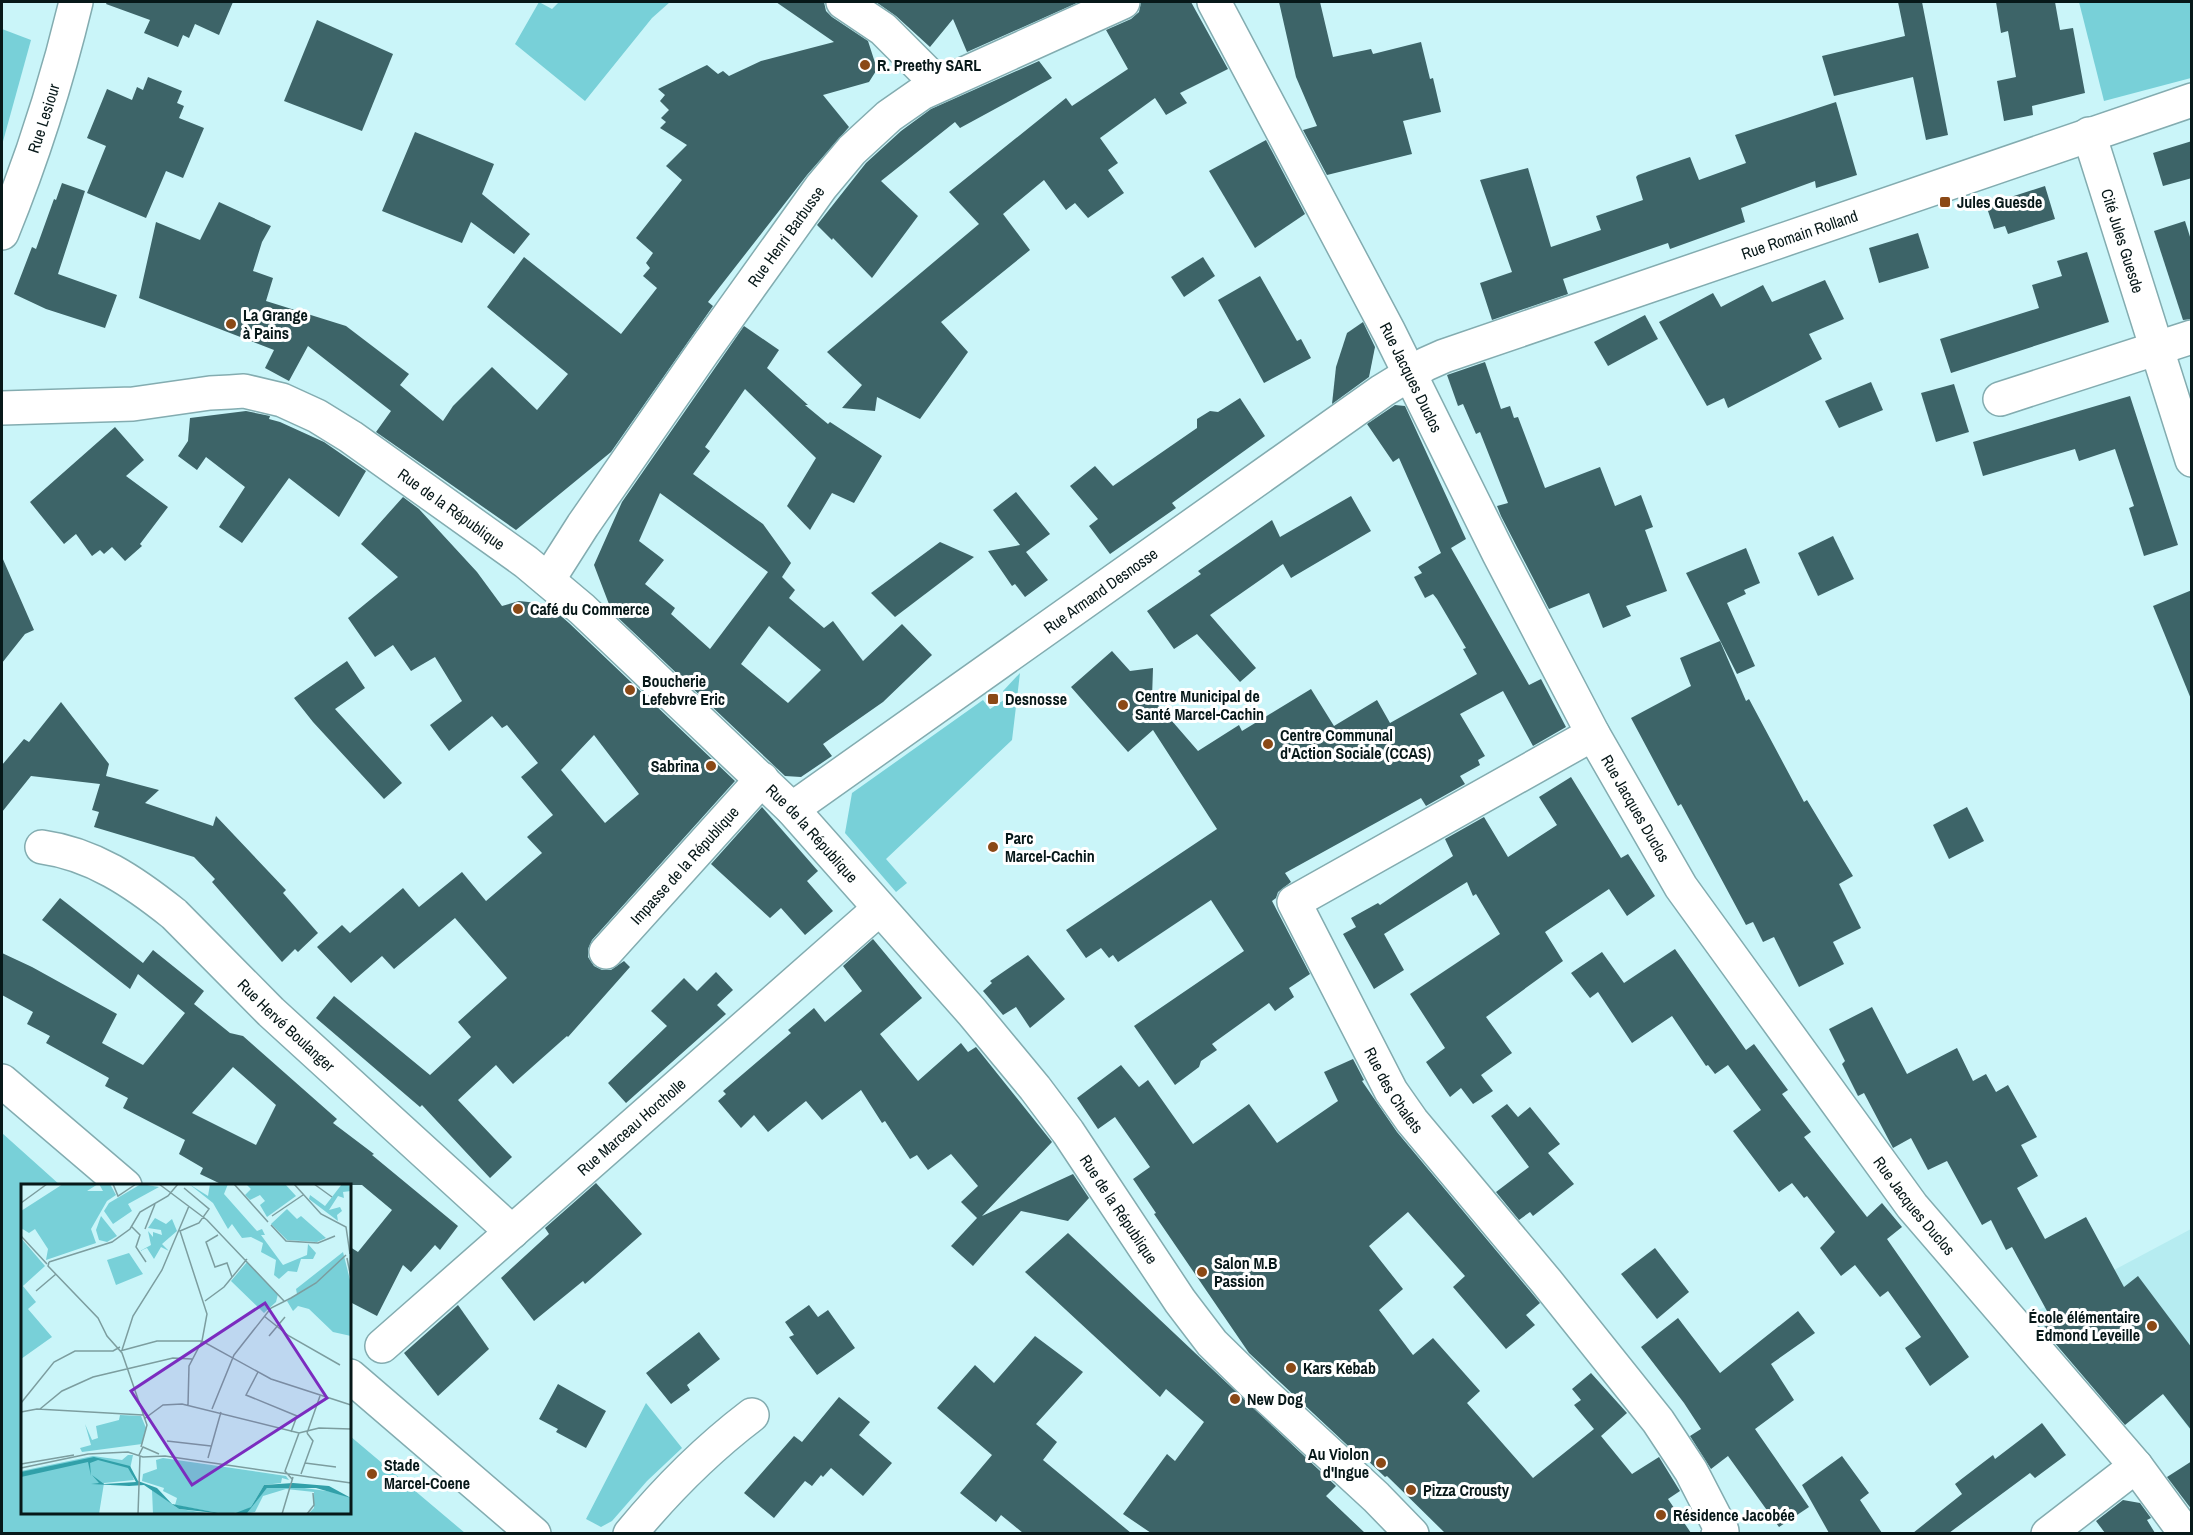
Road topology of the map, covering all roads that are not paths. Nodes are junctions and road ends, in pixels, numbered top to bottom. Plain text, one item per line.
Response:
1 (76, 2) edge
2 (843, 2) edge
3 (1123, 2) edge
4 (1214, 2) edge
5 (938, 84) junction
6 (2192, 100) edge
7 (2089, 134) junction
8 (2, 232) edge
9 (2192, 337) edge
10 (2155, 348) junction
11 (1410, 373) junction
12 (2, 392) edge
13 (2000, 399) dead end
14 (47, 405) junction
15 (2, 408) edge
16 (2192, 460) edge
17 (548, 580) junction
18 (1593, 734) junction
19 (762, 779) junction
20 (792, 809) junction
21 (42, 848) dead end
22 (879, 909) junction
23 (606, 952) dead end
24 (2, 1081) edge
25 (124, 1184) edge
26 (512, 1232) junction
27 (382, 1346) dead end
28 (351, 1377) edge
29 (752, 1415) dead end
30 (2136, 1466) junction
31 (534, 1533) edge
32 (630, 1533) edge
33 (1412, 1533) edge
34 (1718, 1533) edge
35 (2048, 1533) edge
36 (2186, 1533) edge

1 - 8 street, Rue Lesiour
2 - 5 street
3 - 5 street, Rue Henri Barbusse
4 - 11 street, Rue Jacques Duclos
5 - 17 street, Rue Henri Barbusse
6 - 7 street, Rue Romain Rolland
7 - 10 street, Cité Jules Guesde
7 - 11 street, Rue Romain Rolland
9 - 10 street
10 - 13 street
10 - 16 street, Cité Jules Guesde
11 - 18 street, Rue Jacques Duclos
11 - 20 street, Rue Armand Desnosse
12 - 14 street, Rue de la République
14 - 15 street, Rue de la République
14 - 17 street, Rue de la République
17 - 19 street, Rue de la République
18 - 30 street, Rue Jacques Duclos
18 - 34 street, Rue des Chalets
19 - 20 street, Rue de la République
19 - 23 street, Impasse de la République
20 - 22 street, Rue de la République
21 - 26 street, Rue Hervé Boulanger
22 - 26 street, Rue Marceau Horcholle
22 - 33 street, Rue de la République
24 - 25 street
26 - 27 street, Rue Marceau Horcholle
28 - 31 street
29 - 32 street
30 - 35 street
30 - 36 street, Rue Jacques Duclos

